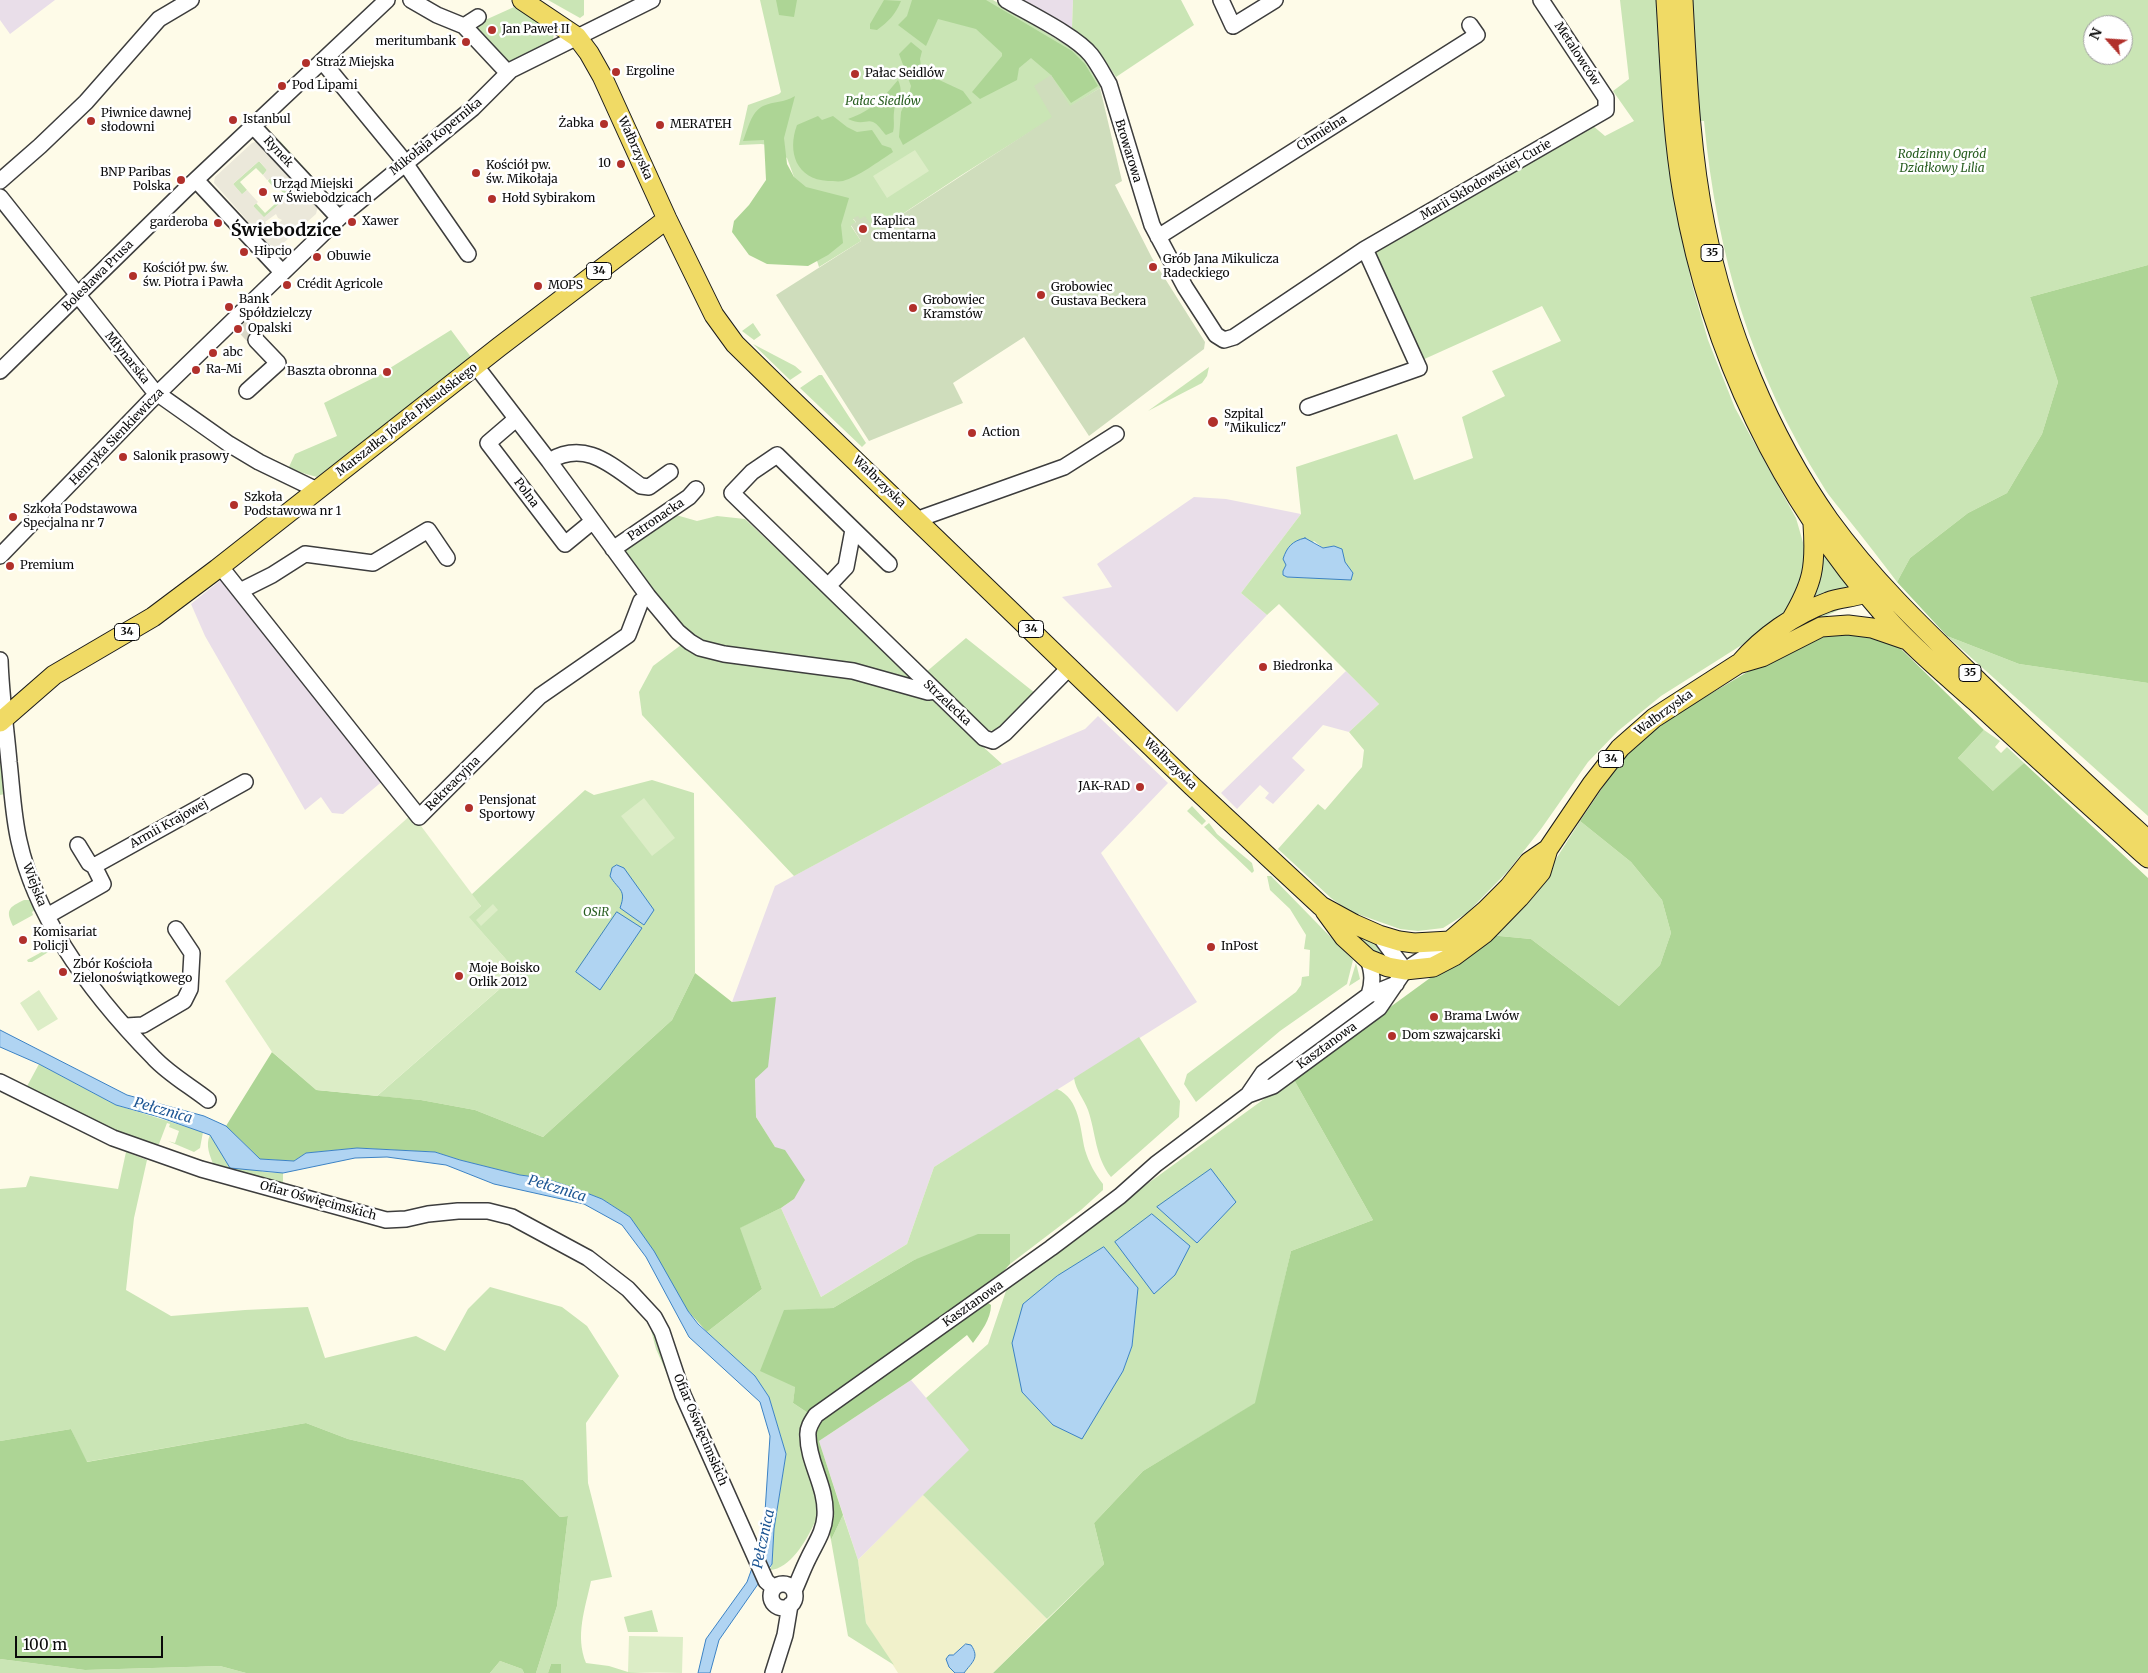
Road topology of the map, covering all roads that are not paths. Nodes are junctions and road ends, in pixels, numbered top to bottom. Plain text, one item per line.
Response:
1 (192, 0) edge
2 (387, 0) edge
3 (411, 0) edge
4 (522, 0) edge
5 (652, 0) edge
6 (1006, 0) edge
7 (1221, 0) edge
8 (1275, 0) edge
9 (1541, 0) edge
10 (1666, 0) edge
11 (1683, 0) edge
12 (478, 17) dead end
13 (1470, 25) dead end
14 (464, 26) junction
15 (577, 37) junction
16 (322, 61) junction
17 (508, 73) junction
18 (1606, 110) joint
19 (254, 126) junction
20 (404, 164) junction
21 (196, 180) junction
22 (0, 181) edge
23 (0, 198) edge
24 (339, 218) junction
25 (667, 219) junction
26 (1158, 237) junction
27 (1365, 249) junction
28 (468, 254) dead end
29 (282, 272) junction
30 (77, 296) junction
31 (1216, 335) joint
32 (256, 340) tunnel mouth
33 (476, 366) junction
34 (0, 372) edge
35 (247, 391) dead end
36 (158, 394) junction
37 (1308, 408) dead end
38 (516, 419) junction
39 (1116, 434) dead end
40 (549, 461) junction
41 (670, 472) dead end
42 (696, 489) dead end
43 (317, 490) junction
44 (593, 521) junction
45 (920, 522) junction
46 (1813, 524) junction
47 (853, 530) junction
48 (614, 549) junction
49 (0, 556) edge
50 (447, 558) dead end
51 (889, 564) dead end
52 (220, 566) junction
53 (828, 586) junction
54 (1874, 589) junction
55 (240, 591) junction
56 (648, 596) junction
57 (1790, 621) junction
58 (1821, 627) junction
59 (1908, 640) junction
60 (0, 660) edge
61 (1740, 663) junction
62 (1070, 667) junction
63 (934, 692) junction
64 (2, 720) edge
65 (245, 782) dead end
66 (2148, 840) edge
67 (78, 845) dead end
68 (1548, 849) junction
69 (2148, 858) edge
70 (94, 866) junction
71 (1321, 906) junction
72 (47, 916) junction
73 (176, 929) dead end
74 (1379, 936) junction
75 (1450, 941) junction
76 (1368, 959) junction
77 (1401, 977) junction
78 (1369, 995) junction
79 (126, 1026) junction
80 (0, 1082) edge
81 (1248, 1095) junction
82 (208, 1100) dead end
83 (781, 1593) junction
84 (774, 1669) edge

1 - 22 street
2 - 16 street
3 - 14 street
4 - 15 main road, Wałbrzyska
5 - 15 street, Mikołaja Kopernika
6 - 26 street, Browarowa
7 - 8 street
9 - 18 street, Metalowców
10 - 46 main road, 35
11 - 54 main road, 35
12 - 14 street
13 - 26 street, Chmielna
14 - 17 street
15 - 17 street, Mikołaja Kopernika
15 - 25 main road, Wałbrzyska
16 - 19 street
16 - 20 street
17 - 20 street, Mikołaja Kopernika
18 - 27 street, Marii Skłodowskiej-Curie
19 - 21 street, Rynek
19 - 24 street, Rynek
20 - 24 street, Mikołaja Kopernika
20 - 28 street
21 - 29 street
21 - 30 street, Bolesława Prusa
23 - 30 street, Młynarska
24 - 29 street
25 - 33 main road, Marszałka Józefa Piłsudskiego / 34
25 - 45 main road, Wałbrzyska / 34
26 - 31 street, Browarowa
27 - 31 street, Marii Skłodowskiej-Curie
27 - 37 street
29 - 36 street, Henryka Sienkiewicza
30 - 34 street, Bolesława Prusa
30 - 36 street, Młynarska
32 - 35 street
33 - 38 street
33 - 43 main road, Marszałka Józefa Piłsudskiego / 34
36 - 43 street, Młynarska
36 - 49 street, Henryka Sienkiewicza
38 - 40 street
38 - 44 street, Polna
39 - 45 street
40 - 41 street
40 - 44 street
42 - 48 street, Patronacka
43 - 52 main road, Marszałka Józefa Piłsudskiego / 34
44 - 48 street
45 - 62 main road, Wałbrzyska / 34
46 - 54 main road, 35
46 - 57 main road
47 - 51 street, Strzelecka
47 - 53 street
47 - 53 street, Strzelecka
48 - 56 street
50 - 55 street
52 - 55 street, Rekreacyjna
52 - 64 main road, Marszałka Józefa Piłsudskiego / 34
53 - 63 street, Strzelecka
54 - 57 main road, Wałbrzyska / 34
54 - 58 main road
54 - 59 main road, 35
54 - 66 main road, 35
55 - 56 street, Rekreacyjna
56 - 63 street
57 - 61 main road, Wałbrzyska / 34
58 - 59 main road, Wałbrzyska / 34
58 - 61 main road, Wałbrzyska / 34
59 - 69 main road, 35
60 - 64 street, Wiejska
61 - 68 main road, Wałbrzyska / 34
62 - 63 street, Strzelecka
62 - 71 main road, Wałbrzyska / 34
64 - 72 street, Wiejska
65 - 70 street, Armii Krajowej
67 - 70 street
68 - 75 main road, Wałbrzyska / 34
68 - 77 main road, Wałbrzyska / 34
70 - 72 street
71 - 74 main road, Wałbrzyska / 34
71 - 76 main road, Wałbrzyska / 34
72 - 79 street, Wiejska
73 - 79 street
74 - 75 main road, Wałbrzyska / 34
74 - 77 street
75 - 77 street, Kasztanowa
76 - 77 main road, Wałbrzyska / 34
76 - 78 street
77 - 78 street, Kasztanowa
77 - 81 street, Kasztanowa
78 - 81 street, Kasztanowa
79 - 82 street, Wiejska
80 - 83 street, Ofiar Oświęcimskich
81 - 83 street, Kasztanowa
83 - 84 street

